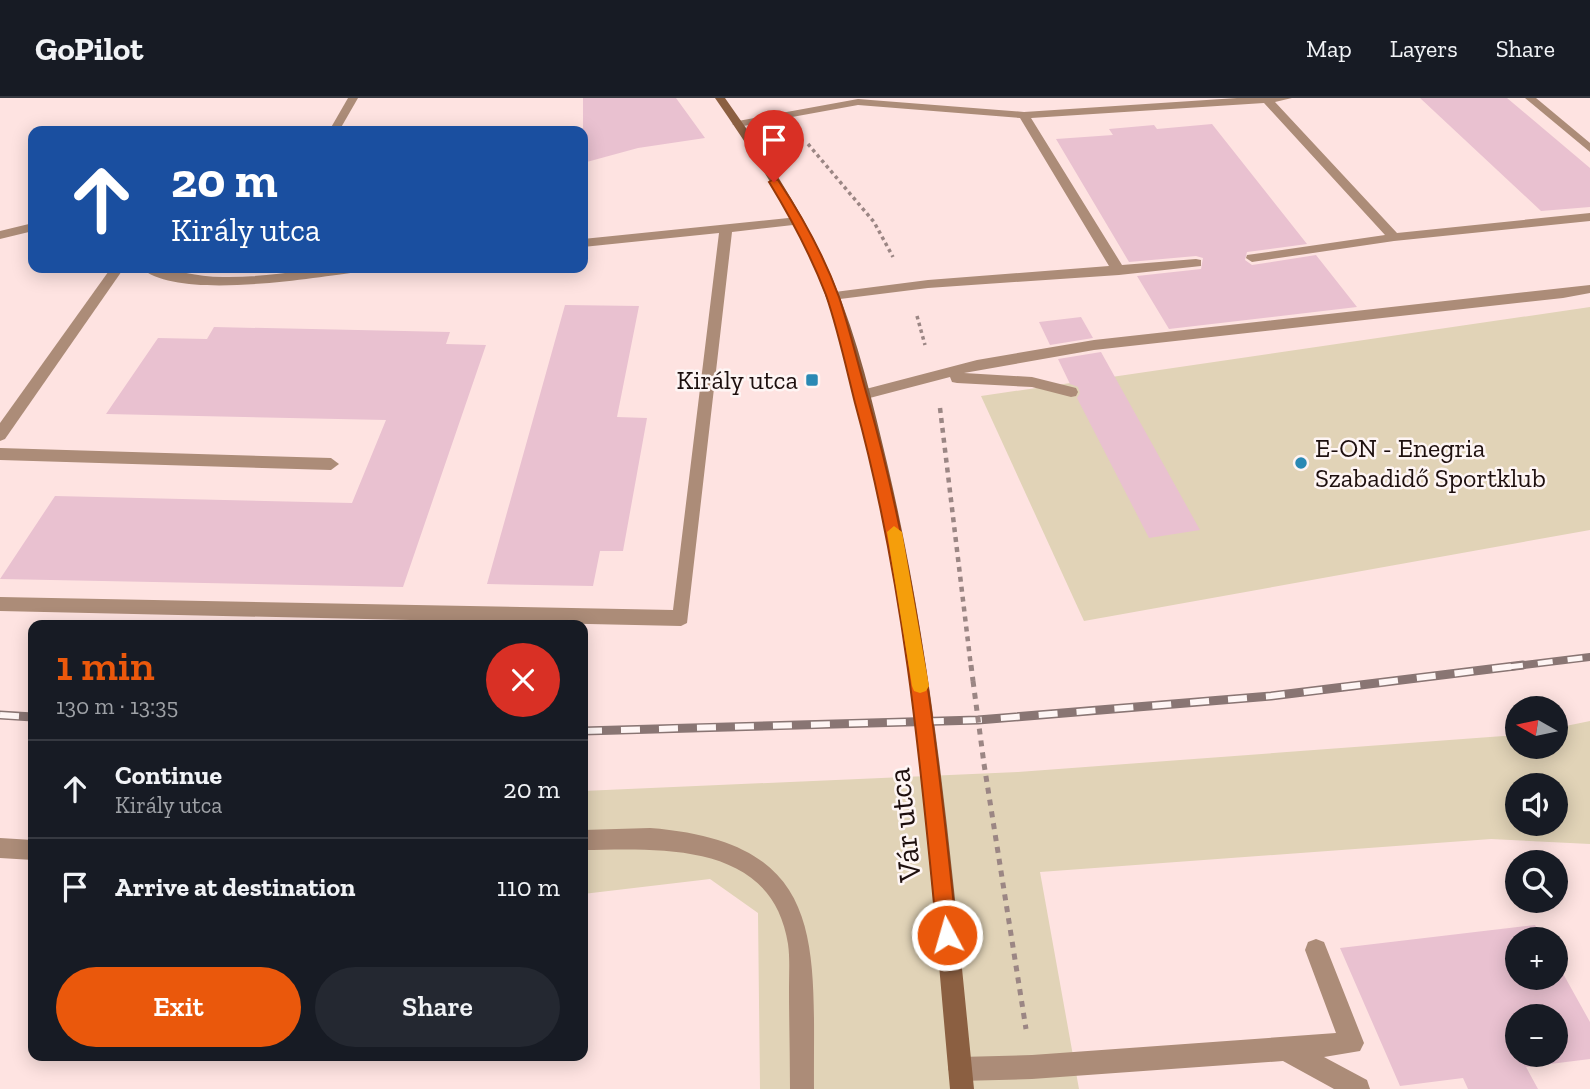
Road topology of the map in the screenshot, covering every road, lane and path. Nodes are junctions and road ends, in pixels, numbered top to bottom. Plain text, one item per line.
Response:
1 (353, 98) edge
2 (720, 98) edge
3 (1287, 98) edge
4 (1530, 98) edge
5 (1248, 99) edge
6 (1267, 100) edge
7 (1024, 115) junction
8 (738, 124) junction
9 (337, 126) edge
10 (1590, 149) edge
11 (1590, 217) edge
12 (798, 221) junction
13 (28, 228) edge
14 (726, 228) junction
15 (0, 235) edge
16 (1394, 237) junction
17 (588, 242) edge
18 (1252, 258) dead end
19 (1196, 263) dead end
20 (1119, 271) junction
21 (113, 273) edge
22 (160, 273) edge
23 (298, 273) edge
24 (1590, 289) edge
25 (832, 296) junction
26 (933, 378) junction
27 (1071, 392) dead end
28 (862, 395) junction
29 (0, 435) edge
30 (0, 454) edge
31 (331, 464) dead end
32 (0, 604) edge
33 (973, 681) dead end
34 (588, 840) edge
35 (0, 848) edge
36 (28, 849) edge
37 (1316, 950) dead end
38 (1285, 1049) junction
39 (1032, 1066) junction
40 (961, 1079) edge
41 (802, 1089) edge
42 (1358, 1089) edge

1 - 9 lane
2 - 8 main road
3 - 6 lane
4 - 10 lane
5 - 6 lane
5 - 7 lane
6 - 16 lane
7 - 8 lane
7 - 20 lane
8 - 12 main road
11 - 16 lane
12 - 14 lane
12 - 25 main road
13 - 15 lane
14 - 17 lane
14 - 32 lane
16 - 18 lane
19 - 20 lane
20 - 25 lane
21 - 29 lane
22 - 23 lane
24 - 26 lane
25 - 28 main road
26 - 27 lane
26 - 28 lane
28 - 40 main road, Vár utca
30 - 31 lane
33 - 39 path, bridge
34 - 41 lane
35 - 36 lane
37 - 38 lane
38 - 39 lane
38 - 42 lane
39 - 40 lane

